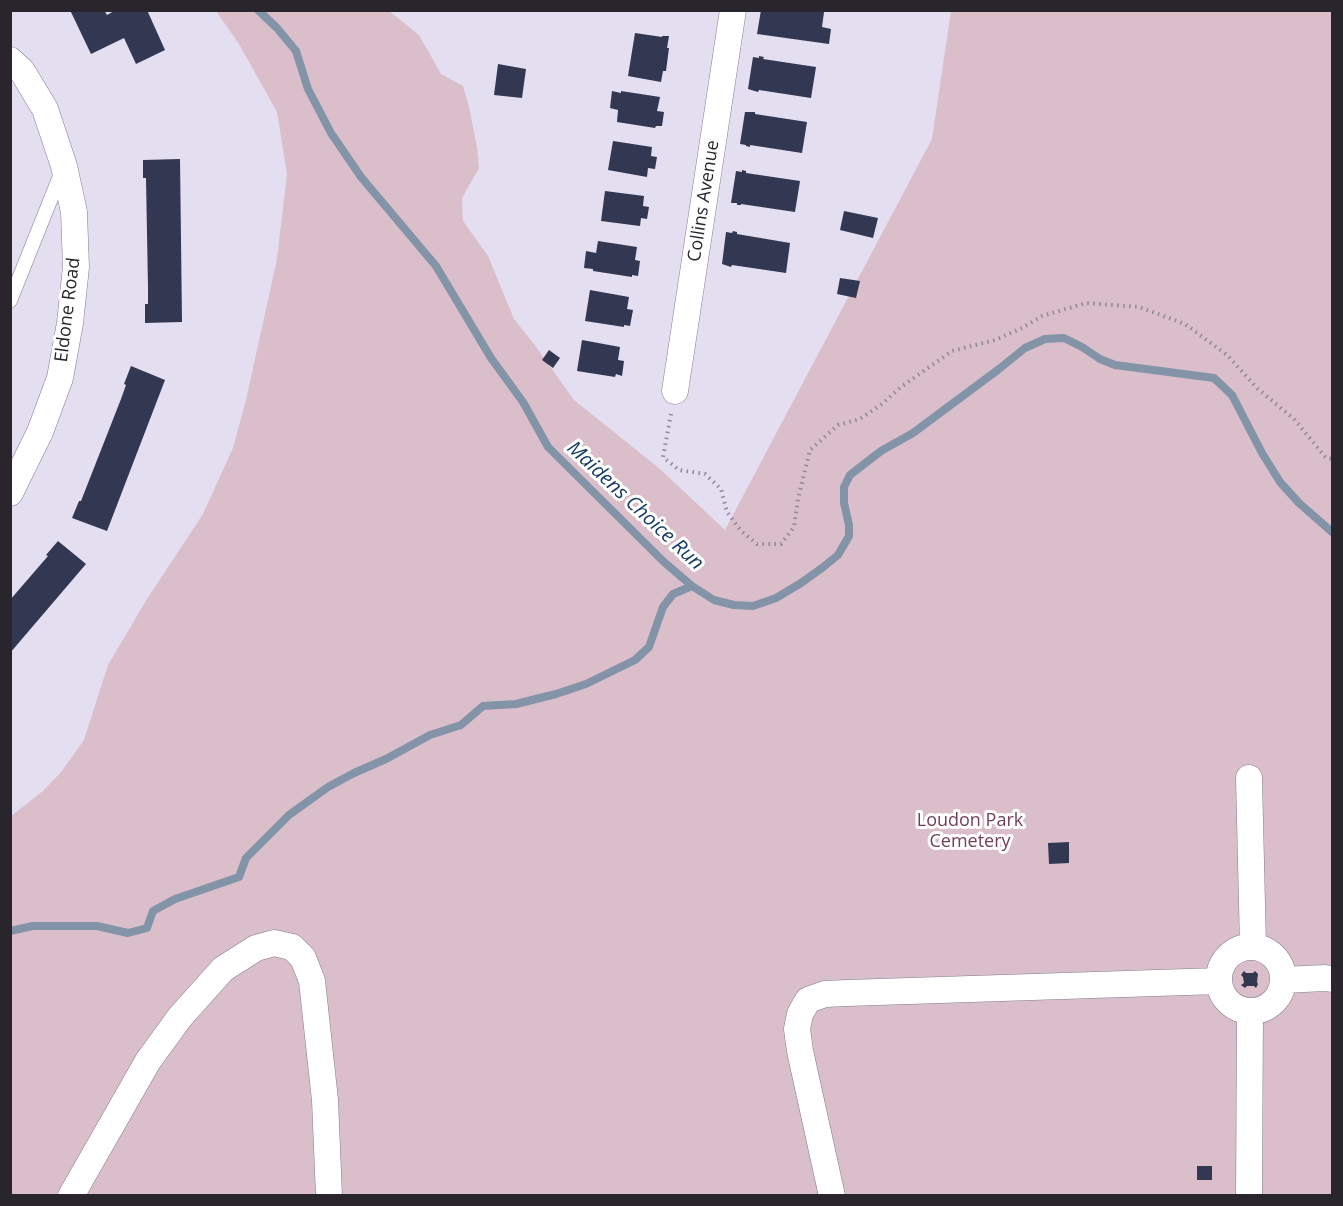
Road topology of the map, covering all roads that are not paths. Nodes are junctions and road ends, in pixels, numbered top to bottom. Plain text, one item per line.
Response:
1 (733, 10) edge
2 (10, 60) edge
3 (64, 166) junction
4 (10, 301) edge
5 (675, 391) road end
6 (10, 493) edge
7 (1249, 778) dead end
8 (1253, 946) junction
9 (1332, 979) edge
10 (1283, 980) junction
11 (1218, 981) junction
12 (1250, 1011) junction
13 (71, 1196) edge
14 (329, 1196) edge
15 (832, 1196) edge
16 (1249, 1196) edge

1 - 5 street, Collins Avenue
2 - 3 street, Eldone Road
3 - 4 lane
3 - 6 street, Eldone Road
7 - 8 street
8 - 10 street
8 - 11 street
9 - 10 street
10 - 12 street
11 - 12 street
11 - 15 street
12 - 16 street
13 - 14 street

